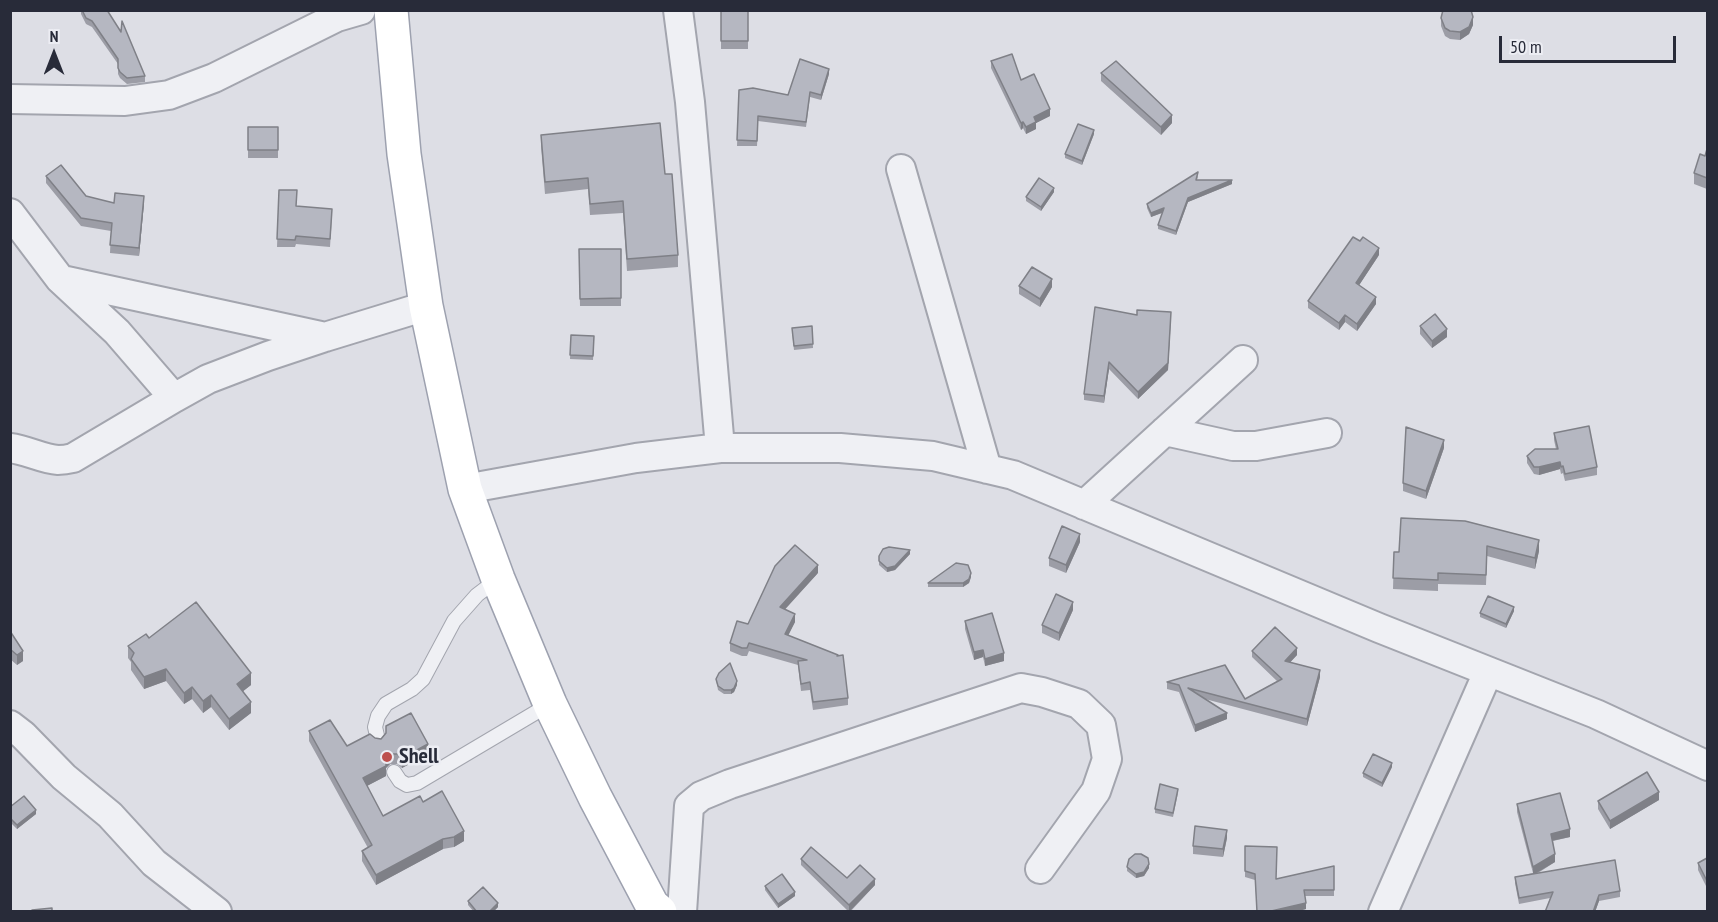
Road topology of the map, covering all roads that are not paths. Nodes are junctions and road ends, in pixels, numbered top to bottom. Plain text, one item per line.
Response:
1 (361, 10) edge
2 (391, 10) edge
3 (678, 10) edge
4 (10, 99) edge
5 (901, 169) dead end
6 (10, 213) edge
7 (60, 279) junction
8 (426, 306) junction
9 (325, 337) junction
10 (1243, 360) dead end
11 (174, 398) junction
12 (1165, 431) junction
13 (1327, 433) dead end
14 (10, 448) edge
15 (720, 448) junction
16 (987, 469) junction
17 (465, 489) junction
18 (1084, 505) junction
19 (498, 579) junction
20 (1488, 672) junction
21 (550, 704) junction
22 (10, 726) edge
23 (378, 740) edge
24 (1707, 766) edge
25 (394, 772) dead end
26 (1040, 869) dead end
27 (209, 909) edge
28 (660, 912) edge
29 (682, 912) edge
30 (1383, 912) edge

1 - 4 street
2 - 8 main road
3 - 15 street
5 - 16 street
6 - 7 street
7 - 9 street
7 - 11 street
8 - 9 street
8 - 17 main road
9 - 11 street
10 - 12 street
11 - 14 street
12 - 13 street
12 - 18 street
15 - 16 street
15 - 17 street
16 - 18 street
17 - 19 main road
18 - 20 street
19 - 21 main road
19 - 23 lane
20 - 24 street
20 - 30 street
21 - 25 lane
21 - 28 main road
22 - 27 street
26 - 29 street

